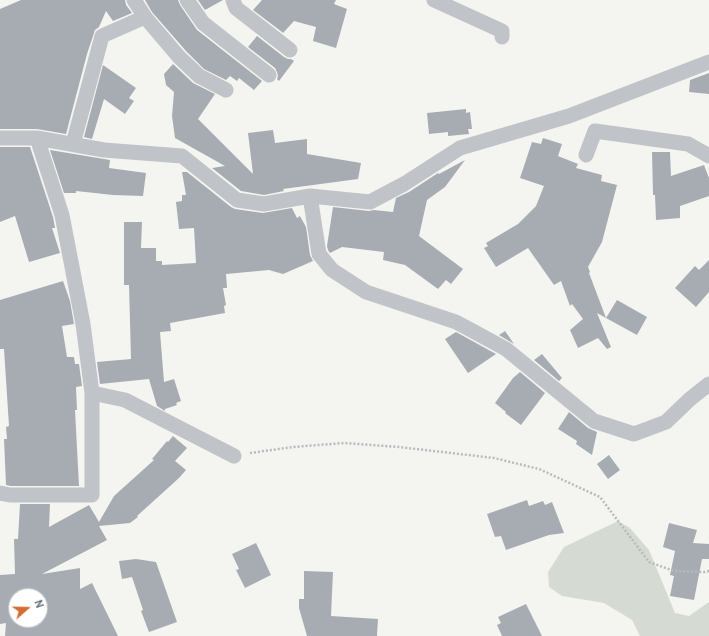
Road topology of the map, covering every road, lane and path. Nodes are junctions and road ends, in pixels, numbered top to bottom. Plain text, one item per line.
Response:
1 (134, 0) edge
2 (186, 0) edge
3 (233, 0) edge
4 (434, 0) edge
5 (145, 17) junction
6 (502, 37) dead end
7 (290, 50) dead end
8 (709, 62) edge
9 (269, 76) dead end
10 (226, 90) dead end
11 (0, 138) edge
12 (37, 138) junction
13 (73, 144) junction
14 (586, 155) dead end
15 (709, 156) edge
16 (310, 196) junction
17 (709, 384) edge
18 (92, 393) junction
19 (234, 456) joint
20 (0, 493) edge
21 (709, 570) edge

1 - 5 street
2 - 9 street
3 - 7 street
4 - 6 street
5 - 10 street
5 - 13 street
8 - 16 street
11 - 12 street
12 - 13 street
12 - 18 street
13 - 16 street
14 - 15 street
16 - 17 street
18 - 19 street
18 - 20 street
19 - 21 path

